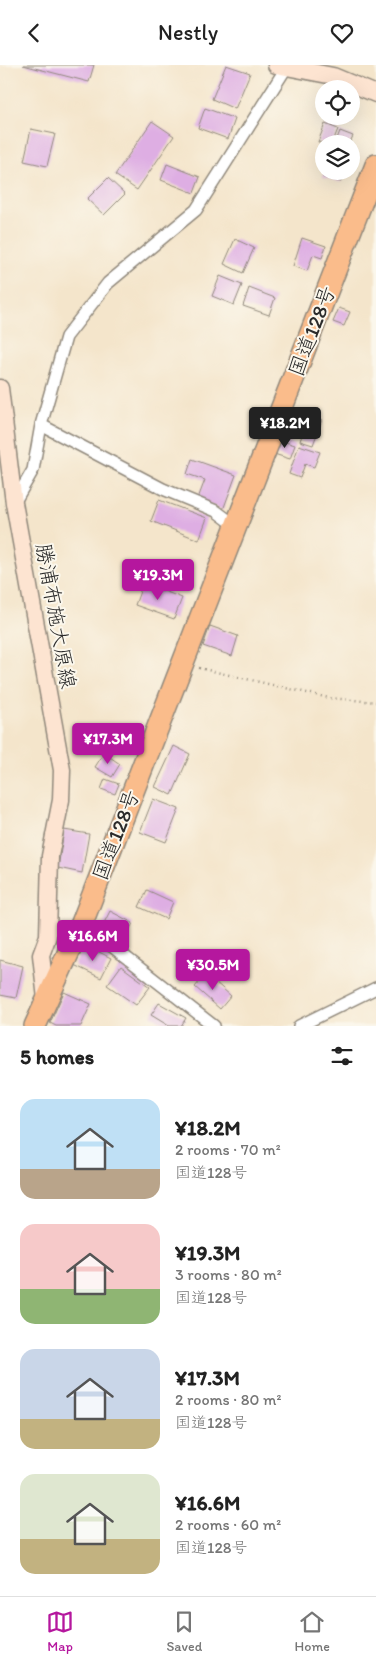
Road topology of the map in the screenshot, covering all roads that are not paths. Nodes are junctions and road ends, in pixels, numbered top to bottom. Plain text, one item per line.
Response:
1 (283, 66) edge
2 (376, 94) edge
3 (376, 165) edge
4 (0, 388) edge
5 (41, 425) junction
6 (3, 432) edge
7 (14, 503) junction
8 (236, 526) junction
9 (82, 923) junction
10 (374, 993) edge
11 (46, 999) junction
12 (34, 1026) edge
13 (214, 1026) edge
14 (299, 1026) edge

1 - 2 main road
1 - 5 street
3 - 8 highway, 国道128号
4 - 6 main road, 勝浦布施大原線
5 - 7 street
5 - 8 street
6 - 7 main road, 勝浦布施大原線
7 - 11 main road, 勝浦布施大原線
8 - 9 highway, 国道128号
9 - 11 highway, 国道128号
9 - 13 street
10 - 14 street
11 - 12 highway, 国道128号

